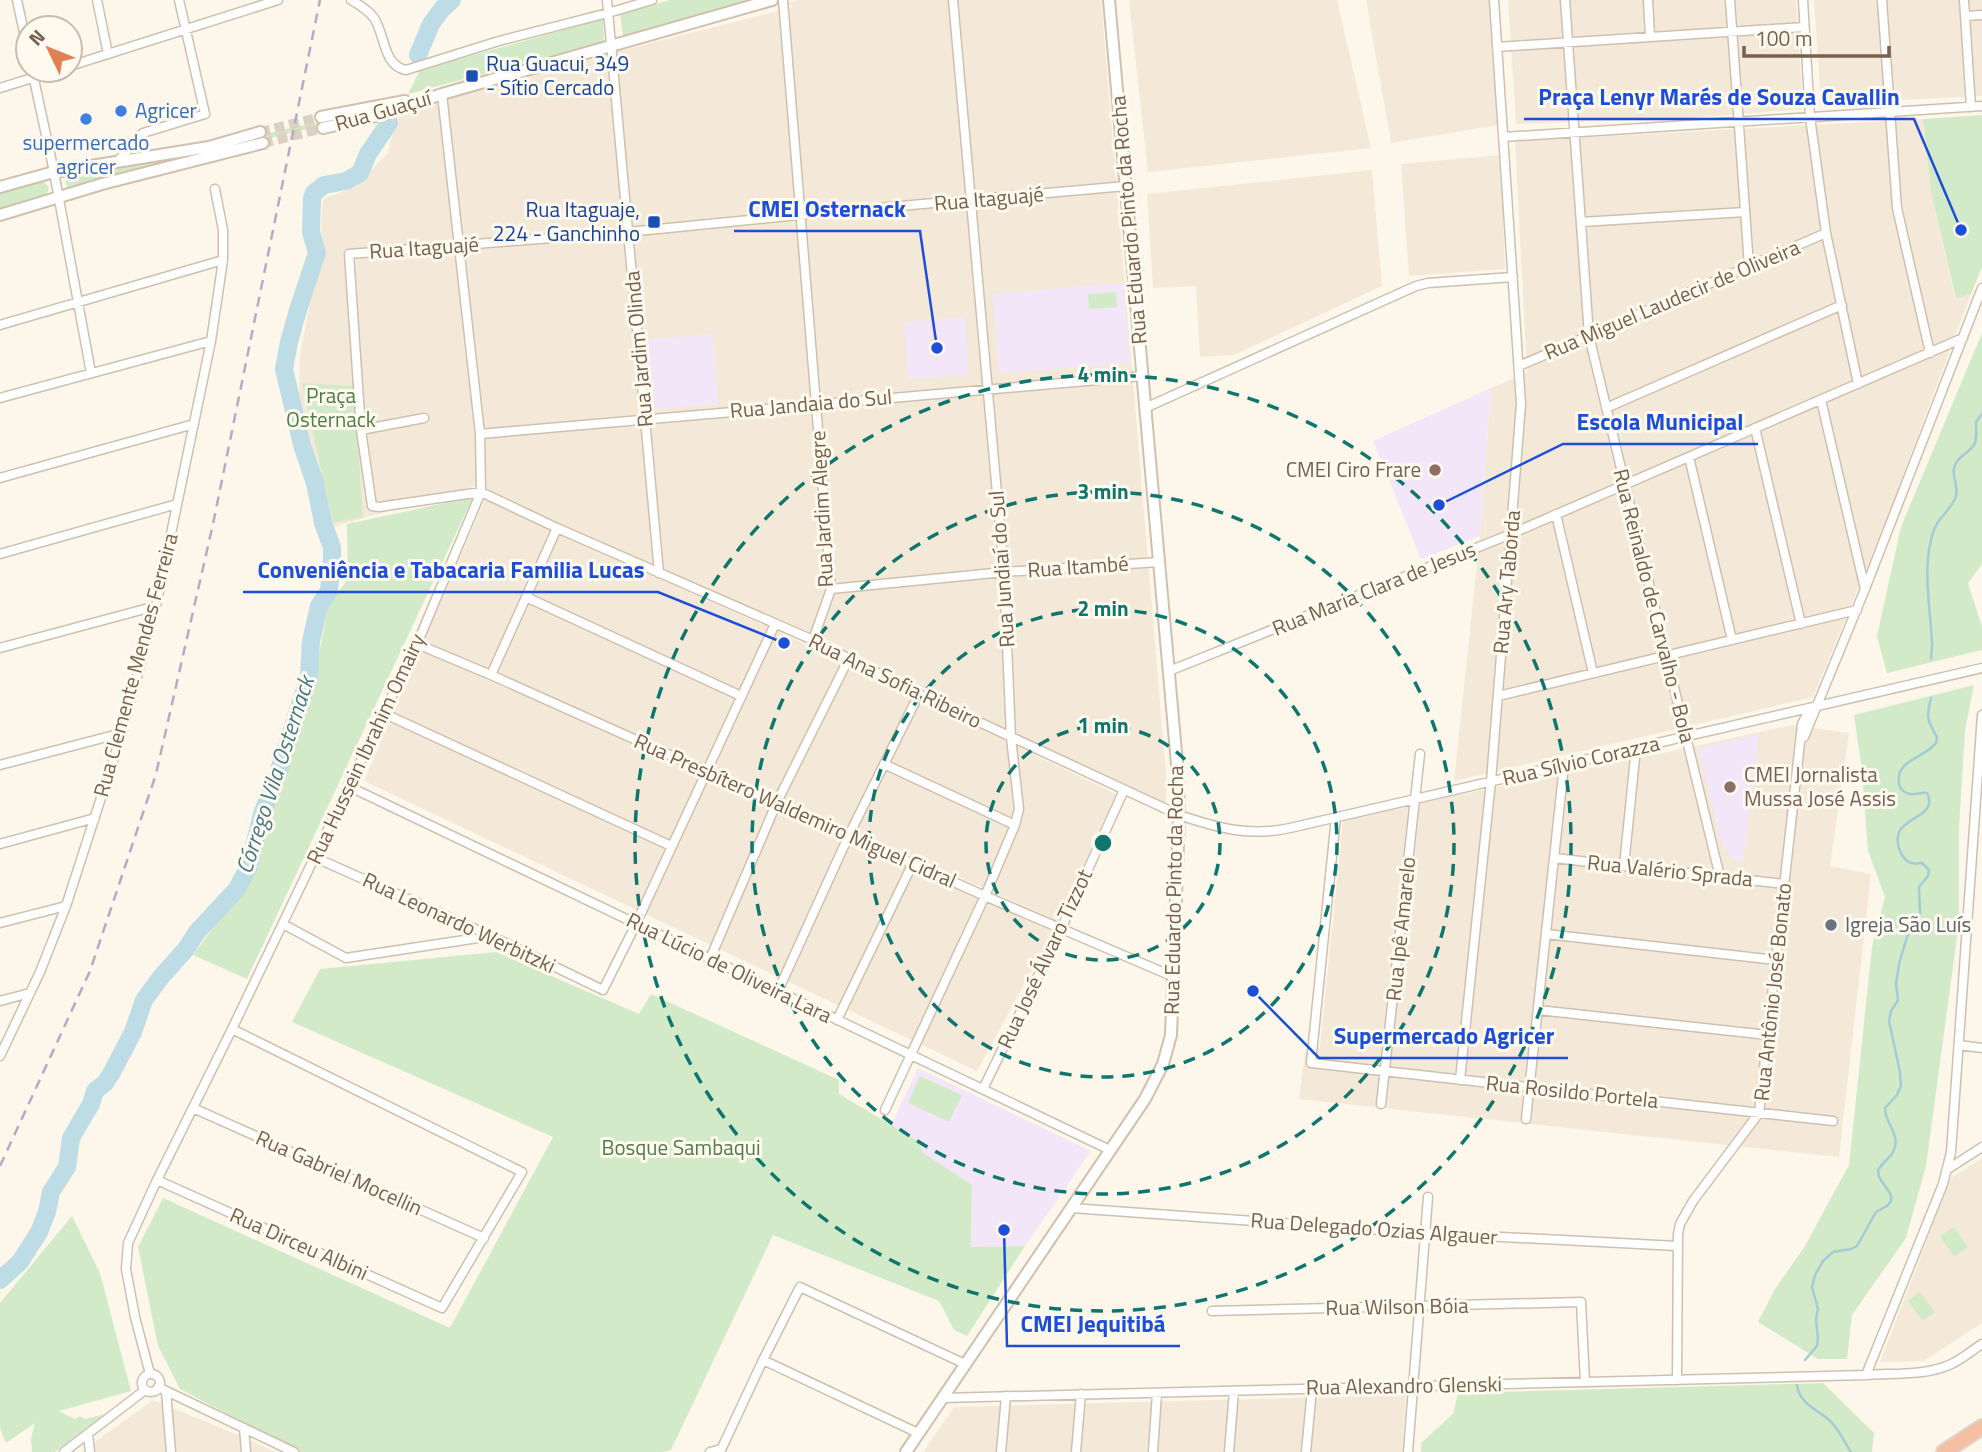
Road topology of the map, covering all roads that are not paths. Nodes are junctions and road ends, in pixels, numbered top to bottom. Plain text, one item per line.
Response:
1 (97, 0) edge
2 (179, 0) edge
3 (278, 0) edge
4 (352, 0) edge
5 (607, 0) edge
6 (652, 0) edge
7 (772, 0) edge
8 (783, 0) edge
9 (953, 0) edge
10 (1109, 0) edge
11 (1494, 0) edge
12 (1565, 0) edge
13 (1648, 0) edge
14 (1730, 0) edge
15 (1803, 0) edge
16 (1882, 0) edge
17 (1964, 0) edge
18 (255, 3) edge
19 (608, 13) junction
20 (1982, 15) edge
21 (1965, 16) junction
22 (1804, 27) junction
23 (185, 29) junction
24 (1732, 31) junction
25 (1650, 37) junction
26 (1568, 42) junction
27 (610, 46) junction
28 (1497, 47) junction
29 (108, 54) junction
30 (84, 62) edge
31 (35, 84) edge
32 (442, 94) junction
33 (1982, 106) edge
34 (1971, 107) junction
35 (1889, 112) junction
36 (1810, 117) junction
37 (1739, 122) junction
38 (322, 123) tunnel mouth
39 (1574, 132) junction
40 (1503, 137) junction
41 (117, 162) junction
42 (54, 172) junction
43 (0, 187) edge
44 (1126, 187) junction
45 (215, 189) dead end
46 (58, 197) junction
47 (971, 201) junction
48 (1745, 212) junction
49 (0, 215) edge
50 (799, 215) junction
51 (1581, 222) junction
52 (628, 232) junction
53 (1826, 233) junction
54 (458, 246) junction
55 (223, 260) junction
56 (1749, 266) junction
57 (1513, 277) junction
58 (1982, 288) edge
59 (78, 303) junction
60 (1842, 305) junction
61 (0, 325) edge
62 (1589, 336) junction
63 (1963, 338) junction
64 (211, 341) junction
65 (1930, 353) junction
66 (1519, 366) junction
67 (92, 373) junction
68 (1143, 376) junction
69 (1858, 384) junction
70 (988, 389) junction
71 (0, 398) edge
72 (1821, 400) junction
73 (815, 403) junction
74 (1145, 408) junction
75 (1606, 408) junction
76 (424, 418) dead end
77 (645, 419) junction
78 (194, 424) junction
79 (1755, 428) junction
80 (361, 430) junction
81 (480, 434) junction
82 (1689, 457) junction
83 (0, 478) edge
84 (1625, 485) junction
85 (481, 492) junction
86 (177, 504) junction
87 (1556, 514) junction
88 (557, 528) junction
89 (1511, 534) junction
90 (0, 554) edge
91 (1159, 562) junction
92 (1003, 572) junction
93 (659, 573) junction
94 (831, 589) junction
95 (1865, 589) junction
96 (526, 597) junction
97 (156, 606) junction
98 (1857, 610) junction
99 (775, 624) junction
100 (1801, 624) junction
101 (813, 640) junction
102 (1732, 640) junction
103 (416, 644) junction
104 (0, 648) edge
105 (1667, 656) junction
106 (849, 658) junction
107 (1982, 668) edge
108 (1169, 671) junction
109 (1593, 674) junction
110 (491, 675) junction
111 (919, 694) junction
112 (741, 696) junction
113 (1498, 696) junction
114 (1816, 706) junction
115 (383, 713) junction
116 (1982, 715) edge
117 (1981, 731) edge
118 (122, 733) junction
119 (1686, 736) junction
120 (1011, 738) junction
121 (1636, 748) junction
122 (1420, 754) dead end
123 (884, 764) junction
124 (0, 765) edge
125 (1564, 765) junction
126 (706, 771) junction
127 (1491, 782) junction
128 (348, 786) junction
129 (1124, 790) junction
130 (1415, 799) junction
131 (777, 802) junction
132 (1179, 815) junction
133 (1336, 817) junction
134 (95, 818) junction
135 (1015, 825) junction
136 (849, 835) junction
137 (0, 844) edge
138 (671, 846) junction
139 (314, 856) junction
140 (1554, 858) junction
141 (913, 863) junction
142 (1624, 866) junction
143 (1720, 877) junction
144 (1785, 884) junction
145 (985, 896) junction
146 (66, 906) junction
147 (0, 923) edge
148 (282, 923) junction
149 (636, 924) junction
150 (1061, 929) junction
151 (1546, 934) junction
152 (491, 936) junction
153 (710, 959) junction
154 (1776, 961) junction
155 (1174, 977) junction
156 (778, 991) junction
157 (30, 993) junction
158 (0, 1001) edge
159 (1538, 1010) junction
160 (838, 1020) junction
161 (232, 1029) junction
162 (1768, 1035) junction
163 (1959, 1045) junction
164 (1982, 1048) edge
165 (911, 1055) junction
166 (0, 1056) edge
167 (1385, 1071) junction
168 (1460, 1080) junction
169 (1530, 1088) junction
170 (983, 1089) junction
171 (1381, 1104) dead end
172 (193, 1108) junction
173 (885, 1111) dead end
174 (1759, 1113) junction
175 (1527, 1119) dead end
176 (1833, 1121) dead end
177 (1982, 1147) edge
178 (1110, 1150) junction
179 (1948, 1169) junction
180 (157, 1180) junction
181 (1428, 1198) dead end
182 (1071, 1208) junction
183 (1425, 1233) junction
184 (484, 1238) junction
185 (1677, 1246) junction
186 (1419, 1306) junction
187 (1212, 1311) dead end
188 (1982, 1344) edge
189 (763, 1360) junction
190 (965, 1364) junction
191 (150, 1374) junction
192 (1866, 1375) junction
193 (1677, 1380) junction
194 (1585, 1382) junction
195 (1413, 1386) junction
196 (162, 1389) junction
197 (1311, 1389) junction
198 (145, 1390) junction
199 (1234, 1391) junction
200 (1157, 1392) junction
201 (1081, 1394) junction
202 (1006, 1396) junction
203 (942, 1398) junction
204 (1982, 1427) edge
205 (244, 1428) junction
206 (918, 1433) junction
207 (88, 1434) junction
208 (721, 1451) edge
209 (64, 1452) edge
210 (90, 1452) edge
211 (171, 1452) edge
212 (246, 1452) edge
213 (294, 1452) edge
214 (710, 1452) edge
215 (906, 1452) edge
216 (1001, 1452) edge
217 (1076, 1452) edge
218 (1153, 1452) edge
219 (1229, 1452) edge
220 (1306, 1452) edge
221 (1408, 1452) edge
222 (1944, 1452) edge

1 - 29 street
2 - 23 street
3 - 18 street
4 - 19 street, Rua Guaçuí
5 - 19 street, Rua Jardim Olinda
6 - 19 street, Rua Guaçuí
7 - 27 main road, Rua Guaçuí
8 - 50 street, Rua Jardim Alegre
9 - 47 street, Rua Jundiaí do Sul
10 - 44 main road, Rua Eduardo Pinto da Rocha
11 - 28 street, Rua Ary Taborda
12 - 26 street, Rua Reinaldo de Carvalho - Bola
13 - 25 street
14 - 24 street
15 - 22 street
16 - 35 street
17 - 21 street
18 - 23 street
19 - 27 street, Rua Jardim Olinda
20 - 21 street
21 - 34 street
22 - 24 street
22 - 36 street
23 - 29 street
23 - 41 street
24 - 25 street
24 - 37 street
25 - 26 street
26 - 28 street
26 - 39 street, Rua Reinaldo de Carvalho - Bola
27 - 32 main road, Rua Guaçuí
27 - 52 street, Rua Jardim Olinda
28 - 40 street, Rua Ary Taborda
29 - 30 street
31 - 42 street
32 - 38 main road, Rua Guaçuí
32 - 54 street, Rua Hussein Ibrahim Omairy
33 - 34 street
34 - 35 street
35 - 36 street
35 - 65 street
36 - 37 street
36 - 53 street
37 - 39 street
37 - 48 street
39 - 40 street
39 - 51 street, Rua Reinaldo de Carvalho - Bola
40 - 57 street, Rua Ary Taborda
41 - 42 main road
41 - 46 main road
42 - 43 main road
42 - 46 street
44 - 47 street, Rua Itaguajé
44 - 68 main road, Rua Eduardo Pinto da Rocha
45 - 55 street, Rua Clemente Mendes Ferreira
46 - 49 main road
46 - 59 street
47 - 50 street, Rua Itaguajé
47 - 70 street, Rua Jundiaí do Sul
48 - 51 street
48 - 56 street
50 - 52 street, Rua Itaguajé
50 - 73 street, Rua Jardim Alegre
51 - 62 street, Rua Reinaldo de Carvalho - Bola
52 - 54 street, Rua Itaguajé
52 - 77 street, Rua Jardim Olinda
53 - 56 street, Rua Miguel Laudecir de Oliveira
53 - 60 street
54 - 80 street, Rua Itaguajé
54 - 81 street, Rua Hussein Ibrahim Omairy
55 - 59 street
55 - 64 street, Rua Clemente Mendes Ferreira
56 - 62 street, Rua Miguel Laudecir de Oliveira
57 - 66 street, Rua Ary Taborda
57 - 74 street
58 - 63 street, Rua Antônio José Bonato
59 - 61 street
59 - 67 street
60 - 69 street
60 - 75 street
62 - 66 street, Rua Miguel Laudecir de Oliveira
62 - 75 street, Rua Reinaldo de Carvalho - Bola
63 - 65 street, Rua Maria Clara de Jesus
63 - 95 street, Rua Antônio José Bonato
64 - 67 street
64 - 78 street, Rua Clemente Mendes Ferreira
65 - 69 street, Rua Maria Clara de Jesus
66 - 89 street, Rua Ary Taborda
67 - 71 street
68 - 70 street, Rua Jandaia do Sul
68 - 74 main road, Rua Eduardo Pinto da Rocha
69 - 72 street, Rua Maria Clara de Jesus
70 - 73 street, Rua Jandaia do Sul
70 - 92 street, Rua Jundiaí do Sul
72 - 79 street, Rua Maria Clara de Jesus
72 - 95 street
73 - 77 street, Rua Jandaia do Sul
73 - 94 street, Rua Jardim Alegre
74 - 91 main road, Rua Eduardo Pinto da Rocha
75 - 84 street, Rua Reinaldo de Carvalho - Bola
76 - 80 street
77 - 81 street, Rua Jandaia do Sul
77 - 93 street, Rua Jardim Olinda
78 - 83 street
78 - 86 street, Rua Clemente Mendes Ferreira
79 - 82 street, Rua Maria Clara de Jesus
79 - 100 street
80 - 85 street
81 - 85 street, Rua Hussein Ibrahim Omairy
82 - 84 street, Rua Maria Clara de Jesus
82 - 102 street
84 - 87 street, Rua Maria Clara de Jesus
84 - 105 street, Rua Reinaldo de Carvalho - Bola
85 - 88 street, Rua Ana Sofia Ribeiro
85 - 103 street, Rua Hussein Ibrahim Omairy
86 - 90 street
86 - 97 street, Rua Clemente Mendes Ferreira
87 - 89 street, Rua Maria Clara de Jesus
87 - 109 street
88 - 93 street, Rua Ana Sofia Ribeiro
88 - 96 street
89 - 108 street, Rua Maria Clara de Jesus
89 - 113 street, Rua Ary Taborda
91 - 92 street, Rua Itambé
91 - 108 main road, Rua Eduardo Pinto da Rocha
92 - 94 street, Rua Itambé
92 - 120 street, Rua Jundiaí do Sul
93 - 99 street, Rua Ana Sofia Ribeiro
94 - 101 street, Rua Jardim Alegre
95 - 98 street, Rua Antônio José Bonato
96 - 110 street
96 - 112 street
97 - 104 street
97 - 118 street, Rua Clemente Mendes Ferreira
98 - 100 street
98 - 114 street, Rua Antônio José Bonato
99 - 101 street, Rua Ana Sofia Ribeiro
99 - 112 street
100 - 102 street
101 - 106 street, Rua Ana Sofia Ribeiro
102 - 105 street
103 - 110 street, Rua Presbítero Waldemiro Miguel Cidral
103 - 115 street, Rua Hussein Ibrahim Omairy
105 - 109 street
105 - 119 street, Rua Reinaldo de Carvalho - Bola
106 - 111 street, Rua Ana Sofia Ribeiro
106 - 131 street
107 - 114 street, Rua Sílvio Corazza
108 - 132 main road, Rua Eduardo Pinto da Rocha
109 - 113 street
110 - 126 street, Rua Presbítero Waldemiro Miguel Cidral
111 - 120 street, Rua Ana Sofia Ribeiro
111 - 123 street
112 - 126 street
113 - 127 street, Rua Ary Taborda
114 - 119 street, Rua Sílvio Corazza
114 - 144 street, Rua Antônio José Bonato
115 - 128 street, Rua Hussein Ibrahim Omairy
115 - 138 street
116 - 117 street
117 - 163 street
118 - 124 street
118 - 134 street, Rua Clemente Mendes Ferreira
119 - 121 street, Rua Sílvio Corazza
119 - 143 street, Rua Reinaldo de Carvalho - Bola
120 - 129 street, Rua Ana Sofia Ribeiro
120 - 135 street, Rua Jundiaí do Sul
121 - 125 street, Rua Sílvio Corazza
121 - 142 street
122 - 130 street, Rua Ipê Amarelo
123 - 135 street
123 - 136 street
125 - 127 street, Rua Sílvio Corazza
125 - 140 street
126 - 131 street, Rua Presbítero Waldemiro Miguel Cidral
126 - 138 street
127 - 130 street, Rua Sílvio Corazza
127 - 168 street, Rua Ary Taborda
128 - 139 street, Rua Hussein Ibrahim Omairy
128 - 149 street, Rua Lúcio de Oliveira Lara
129 - 132 street, Rua Ana Sofia Ribeiro
129 - 150 street, Rua José Álvaro Tizzot
130 - 133 street, Rua Sílvio Corazza
130 - 167 street, Rua Ipê Amarelo
131 - 136 street, Rua Presbítero Waldemiro Miguel Cidral
131 - 153 street
132 - 133 street, Rua Sílvio Corazza
132 - 155 main road, Rua Eduardo Pinto da Rocha
133 - 167 street, Rua Rosildo Portela
134 - 137 street
134 - 146 street, Rua Clemente Mendes Ferreira
135 - 145 street, Rua Jundiaí do Sul
136 - 141 street, Rua Presbítero Waldemiro Miguel Cidral
136 - 156 street
138 - 149 street
139 - 148 street, Rua Hussein Ibrahim Omairy
139 - 152 street, Rua Leonardo Werbitzki
140 - 142 street, Rua Valério Sprada
140 - 151 street
141 - 145 street, Rua Presbítero Waldemiro Miguel Cidral
141 - 160 street
142 - 143 street, Rua Valério Sprada
143 - 144 street, Rua Valério Sprada
144 - 154 street, Rua Antônio José Bonato
145 - 150 street, Rua Presbítero Waldemiro Miguel Cidral
145 - 165 street, Rua Jundiaí do Sul
146 - 147 street
146 - 157 street, Rua Clemente Mendes Ferreira
148 - 152 street
148 - 161 street, Rua Hussein Ibrahim Omairy
149 - 152 street, Rua Leonardo Werbitzki
149 - 153 street, Rua Lúcio de Oliveira Lara
150 - 155 street, Rua Presbítero Waldemiro Miguel Cidral
150 - 170 street, Rua José Álvaro Tizzot
151 - 154 street
151 - 159 street
153 - 156 street, Rua Lúcio de Oliveira Lara
154 - 162 street, Rua Antônio José Bonato
155 - 178 main road, Rua Eduardo Pinto da Rocha
156 - 160 street, Rua Lúcio de Oliveira Lara
157 - 158 street
157 - 166 street, Rua Clemente Mendes Ferreira
159 - 162 street
159 - 169 street
160 - 165 street, Rua Lúcio de Oliveira Lara
161 - 172 street, Rua Hussein Ibrahim Omairy
161 - 184 street
162 - 174 street, Rua Antônio José Bonato
163 - 164 street
163 - 179 street
165 - 170 street, Rua Lúcio de Oliveira Lara
165 - 173 street, Rua Jundiaí do Sul
167 - 168 street, Rua Rosildo Portela
167 - 171 street, Rua Ipê Amarelo
168 - 169 street, Rua Rosildo Portela
169 - 174 street, Rua Rosildo Portela
169 - 175 street
170 - 178 street, Rua Lúcio de Oliveira Lara
172 - 180 street, Rua Hussein Ibrahim Omairy
172 - 184 street, Rua Gabriel Mocellin
174 - 176 street, Rua Rosildo Portela
174 - 185 street, Rua Antônio José Bonato
177 - 179 street
178 - 182 main road, Rua Eduardo Pinto da Rocha
179 - 192 street
180 - 184 street, Rua Dirceu Albini
180 - 191 street, Rua Hussein Ibrahim Omairy
181 - 183 street
182 - 183 street, Rua Delegado Ozias Algauer
182 - 190 main road, Rua Eduardo Pinto da Rocha
183 - 185 street, Rua Delegado Ozias Algauer
183 - 186 street
185 - 193 street, Rua Antônio José Bonato
186 - 187 street, Rua Wilson Bóia
186 - 194 street, Rua Wilson Bóia
186 - 195 street
188 - 192 street, Rua Alexandro Glenski
189 - 190 street
189 - 206 street
189 - 208 street
190 - 203 main road, Rua Eduardo Pinto da Rocha
191 - 196 street
191 - 198 street
192 - 193 street, Rua Alexandro Glenski
193 - 194 street, Rua Alexandro Glenski
194 - 195 street, Rua Alexandro Glenski
195 - 197 street, Rua Alexandro Glenski
195 - 221 street
196 - 198 street
196 - 205 street
196 - 211 street
197 - 199 street, Rua Alexandro Glenski
197 - 220 street
198 - 207 street
199 - 200 street, Rua Alexandro Glenski
199 - 219 street
200 - 201 street, Rua Alexandro Glenski
200 - 218 street
201 - 202 street, Rua Alexandro Glenski
201 - 217 street
202 - 203 street, Rua Alexandro Glenski
202 - 216 street
203 - 206 main road, Rua Eduardo Pinto da Rocha
204 - 222 highway
205 - 212 street
205 - 213 street
206 - 215 main road, Rua Eduardo Pinto da Rocha
207 - 209 street
207 - 210 street
208 - 214 street

